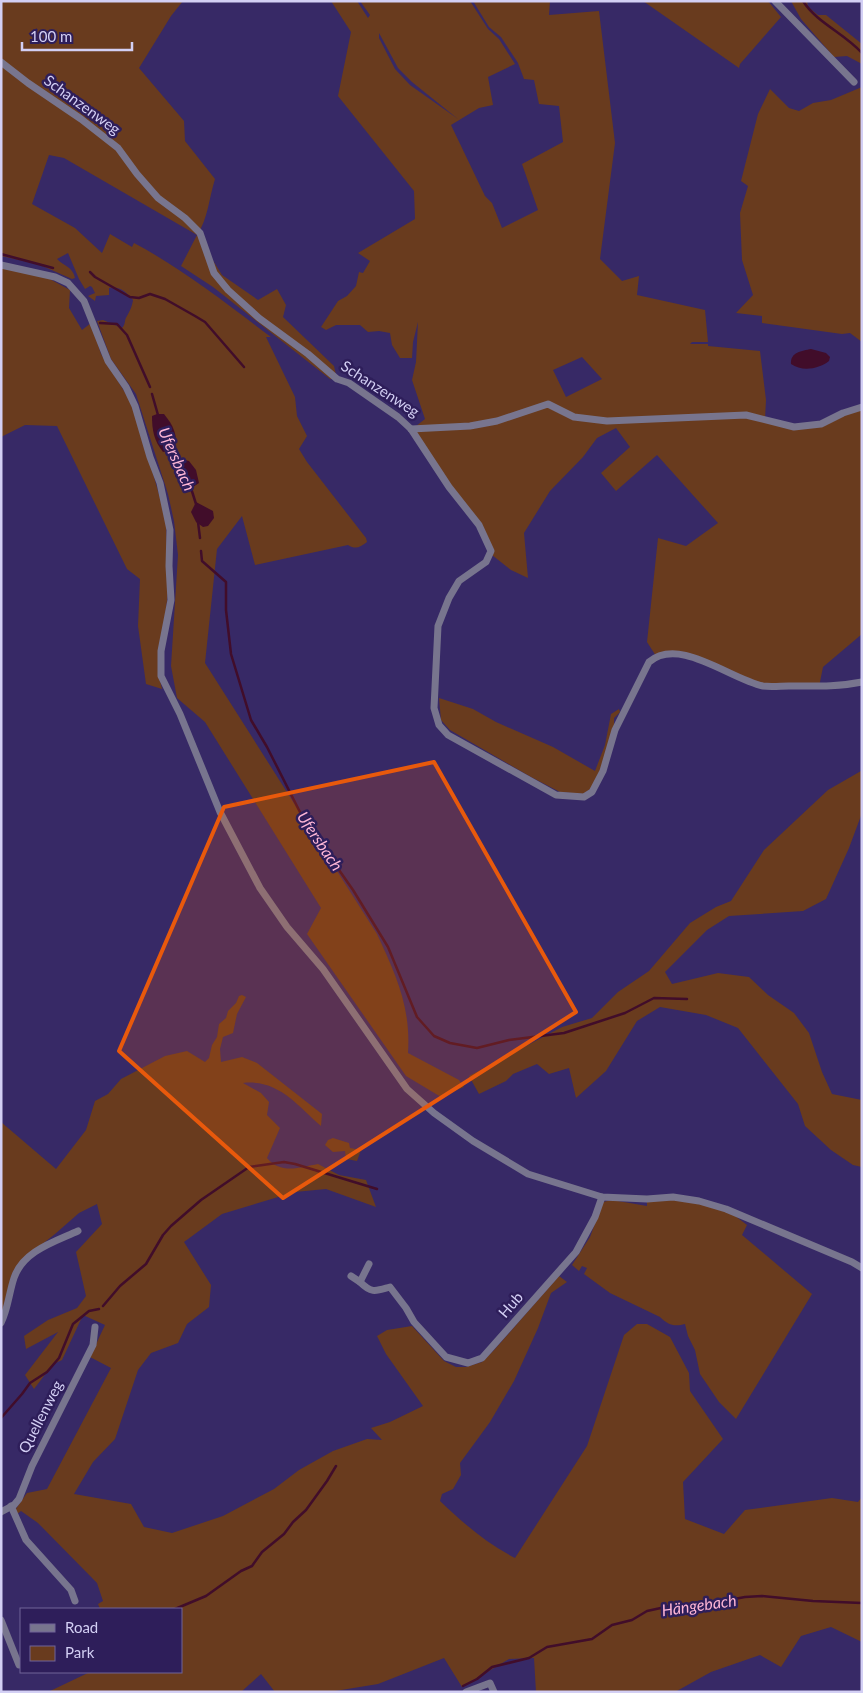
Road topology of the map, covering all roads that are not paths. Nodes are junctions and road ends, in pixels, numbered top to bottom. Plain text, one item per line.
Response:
1 (775, 1) edge
2 (1, 62) edge
3 (854, 82) dead end
4 (1, 264) edge
5 (862, 407) edge
6 (411, 429) junction
7 (862, 682) edge
8 (602, 1197) junction
9 (78, 1231) dead end
10 (369, 1264) dead end
11 (862, 1268) edge
12 (351, 1276) dead end
13 (360, 1282) junction
14 (1, 1323) edge
15 (95, 1327) dead end
16 (11, 1506) junction
17 (1, 1512) edge
18 (75, 1601) dead end
19 (1, 1620) edge
20 (19, 1665) dead end
21 (466, 1692) edge
22 (494, 1692) edge

1 - 3 street
2 - 6 street, Schanzenweg
4 - 8 street
5 - 6 street, Schanzenweg
6 - 7 street
8 - 11 street
8 - 13 street, Hub
9 - 14 street
10 - 13 street
12 - 13 street
15 - 16 street, Quellenweg
16 - 17 street, Quellenweg
16 - 18 street
19 - 20 street
21 - 22 street

